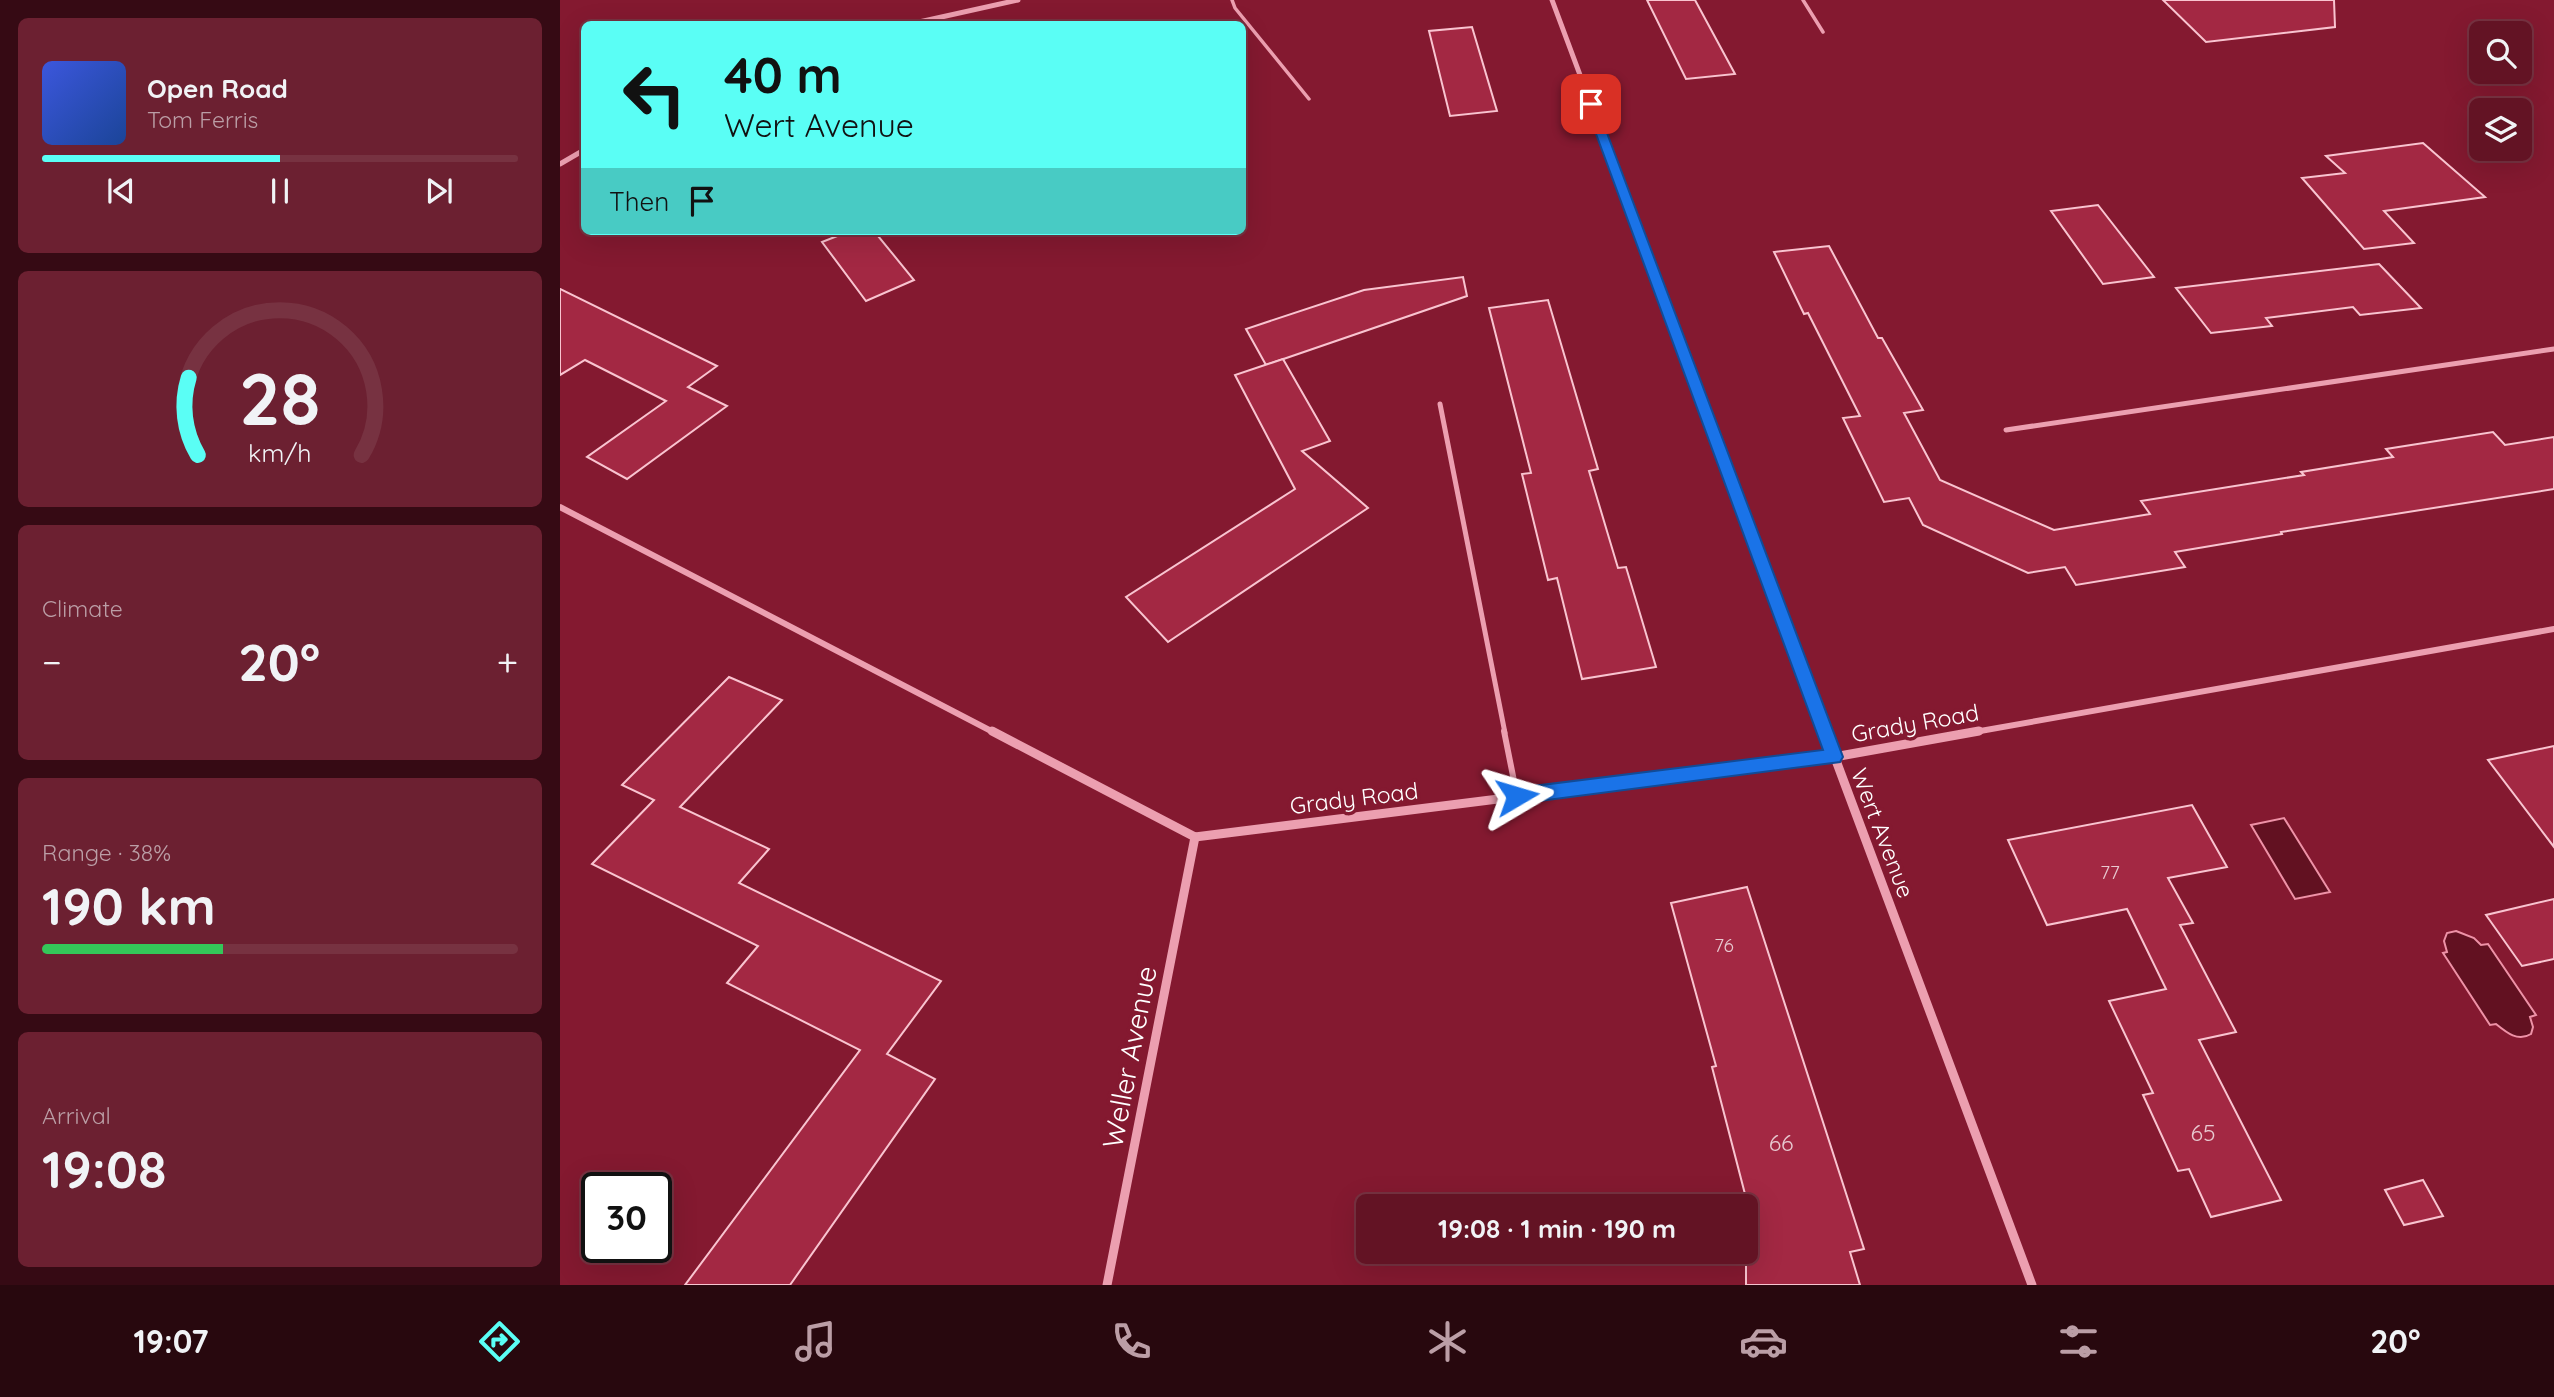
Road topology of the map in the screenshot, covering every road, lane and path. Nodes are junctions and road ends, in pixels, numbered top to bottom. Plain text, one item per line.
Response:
1 (1018, 0) edge
2 (1232, 0) edge
3 (1552, 0) edge
4 (1803, 0) edge
5 (924, 21) edge
6 (1246, 21) edge
7 (1246, 22) edge
8 (1823, 32) dead end
9 (1309, 99) dead end
10 (581, 152) edge
11 (560, 164) edge
12 (2554, 349) edge
13 (1440, 404) dead end
14 (2006, 430) dead end
15 (560, 507) edge
16 (2554, 629) edge
17 (1834, 757) junction
18 (1517, 796) junction
19 (1195, 837) junction
20 (1107, 1285) edge
21 (2032, 1285) edge

1 - 5 street
2 - 6 lane
3 - 17 street, Wert Avenue
4 - 8 lane
7 - 9 lane
10 - 11 street
12 - 14 lane
13 - 18 lane
15 - 19 street
16 - 17 street, Grady Road
17 - 18 street, Grady Road
17 - 21 street, Wert Avenue
18 - 19 street, Grady Road
19 - 20 street, Weller Avenue

